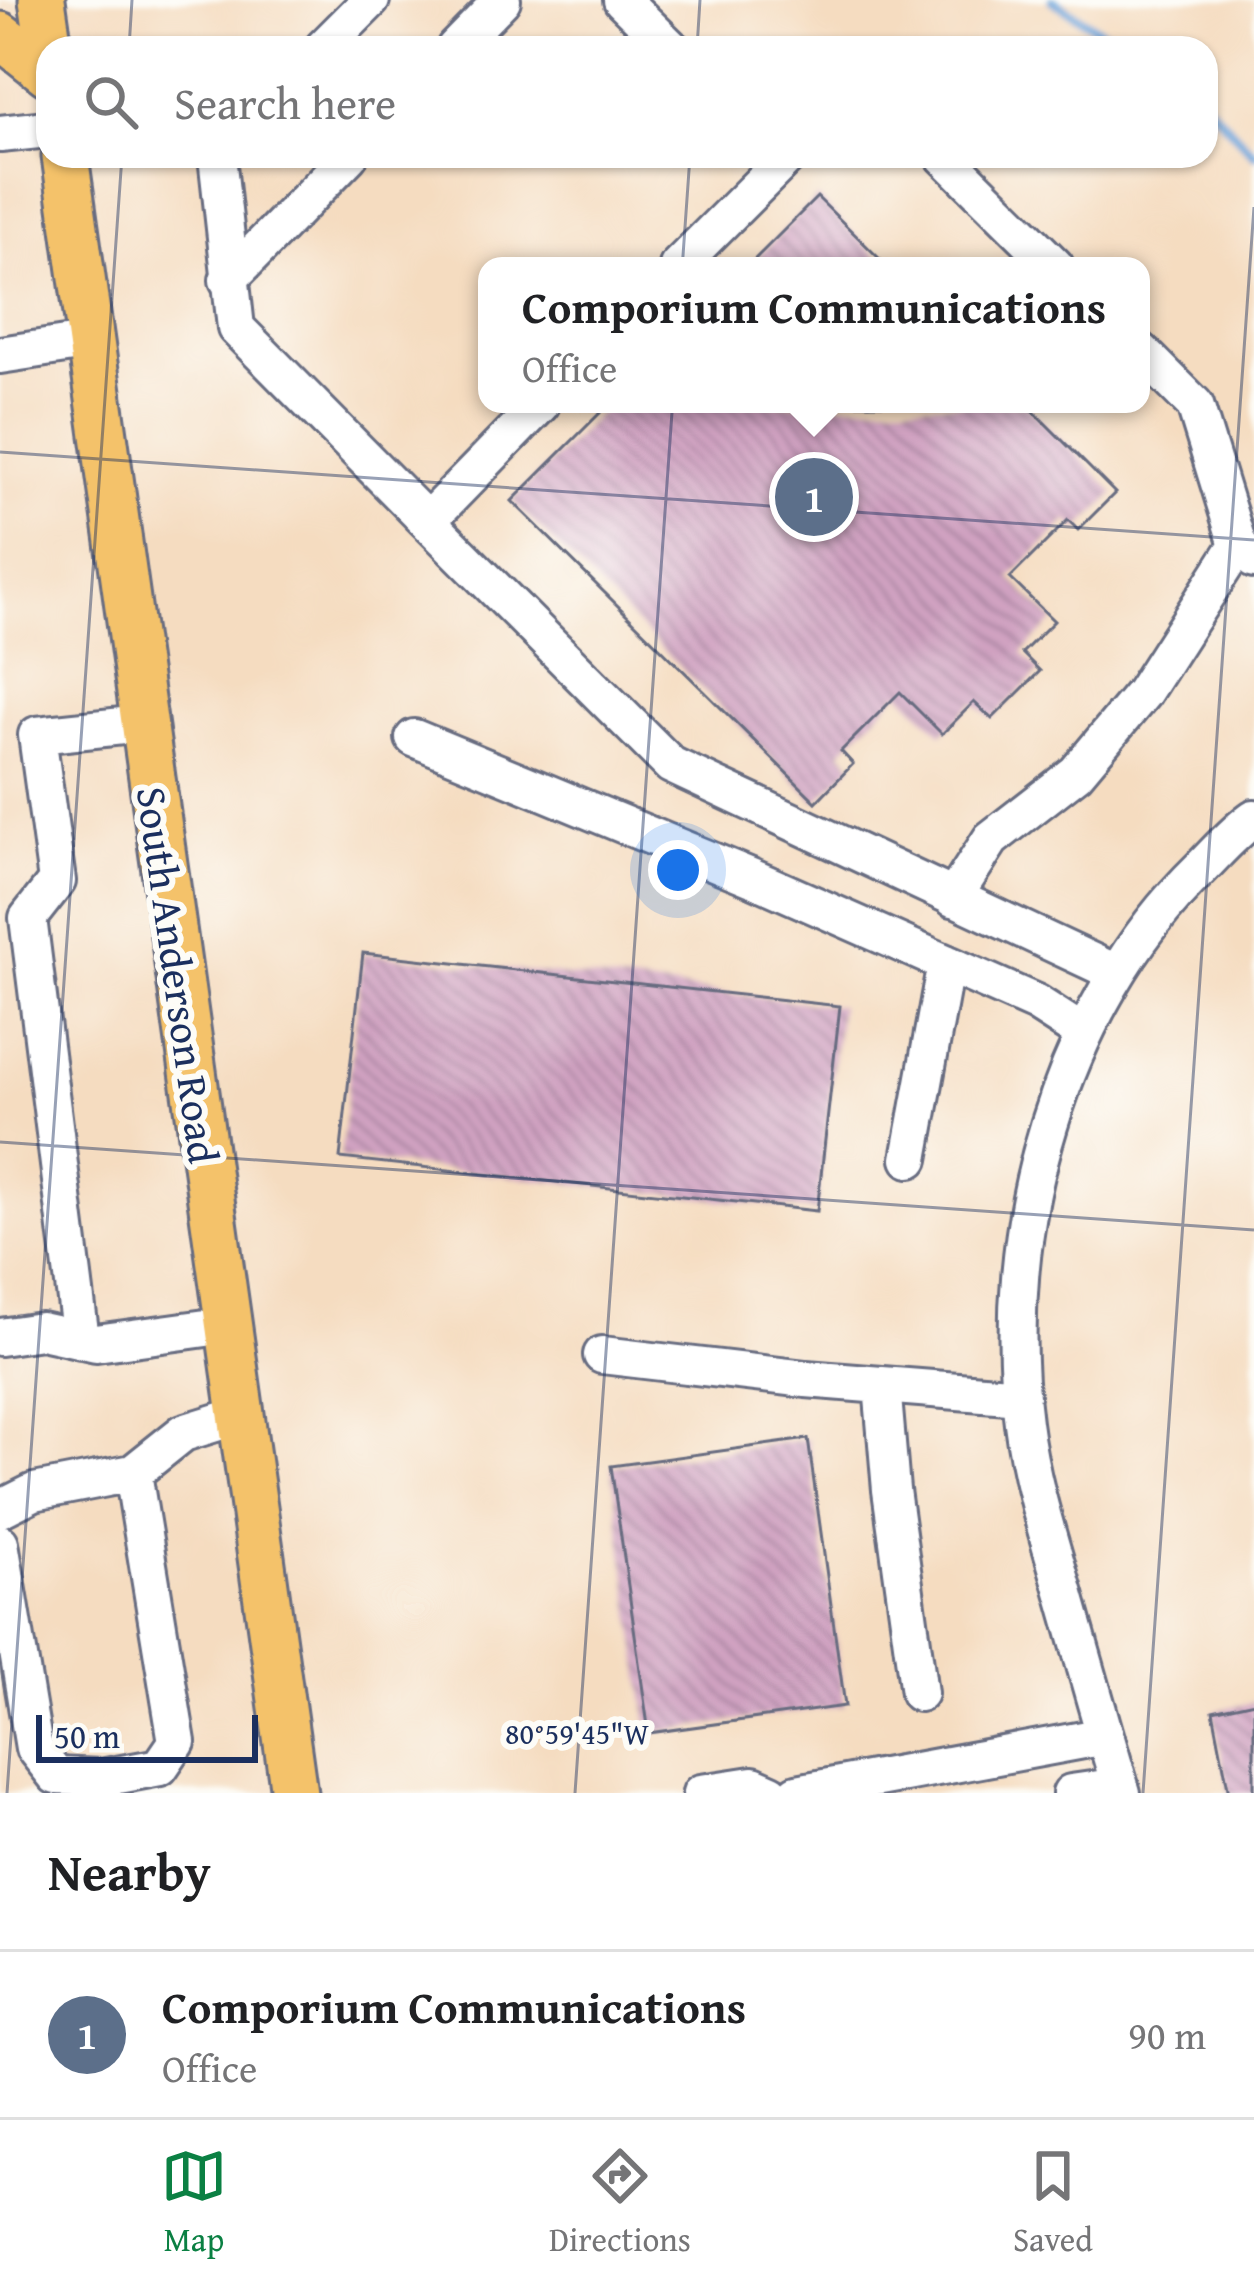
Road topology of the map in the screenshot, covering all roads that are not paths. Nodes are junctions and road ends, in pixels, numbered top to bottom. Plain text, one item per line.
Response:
1 (42, 0) edge
2 (371, 0) edge
3 (502, 0) edge
4 (622, 0) edge
5 (0, 35) edge
6 (47, 36) edge
7 (335, 36) edge
8 (466, 36) edge
9 (659, 36) edge
10 (36, 64) edge
11 (36, 130) edge
12 (0, 134) edge
13 (67, 168) edge
14 (218, 168) edge
15 (337, 168) edge
16 (774, 168) edge
17 (956, 168) edge
18 (687, 257) edge
19 (1046, 257) edge
20 (228, 280) junction
21 (92, 340) junction
22 (0, 355) edge
23 (1150, 360) edge
24 (532, 413) edge
25 (427, 521) junction
26 (1246, 553) edge
27 (142, 724) junction
28 (414, 739) dead end
29 (1254, 818) edge
30 (953, 898) junction
31 (946, 963) junction
32 (1116, 973) junction
33 (1084, 1034) junction
34 (910, 1159) dead end
35 (228, 1325) junction
36 (0, 1337) edge
37 (81, 1340) junction
38 (602, 1355) dead end
39 (882, 1385) junction
40 (1021, 1396) junction
41 (241, 1415) junction
42 (133, 1473) junction
43 (0, 1509) edge
44 (0, 1543) edge
45 (919, 1694) dead end
46 (1105, 1736) junction
47 (912, 1782) edge
48 (844, 1789) edge
49 (1121, 1790) edge
50 (294, 1793) edge
51 (701, 1793) edge
52 (771, 1793) edge
53 (796, 1793) edge
54 (1072, 1793) edge

1 - 6 main road
2 - 7 street
3 - 8 street
4 - 9 street
5 - 10 main road
11 - 12 street
13 - 21 main road, South Anderson Road
14 - 20 street
15 - 20 street
16 - 18 street
17 - 19 street
20 - 25 street
21 - 22 street
21 - 27 main road, South Anderson Road
23 - 26 street
24 - 25 street
25 - 30 street
26 - 30 street
27 - 35 main road, South Anderson Road
27 - 37 street
28 - 31 street
29 - 32 street
30 - 32 street
31 - 33 street
31 - 34 street
32 - 33 street
33 - 40 street
35 - 37 street
35 - 41 main road, South Anderson Road
36 - 37 street
38 - 39 street
39 - 40 street
39 - 45 street
40 - 46 street
41 - 42 street
41 - 50 main road, South Anderson Road
42 - 43 street
42 - 44 street
46 - 47 street
46 - 49 street
47 - 48 street
48 - 53 street
49 - 54 street
51 - 52 street

